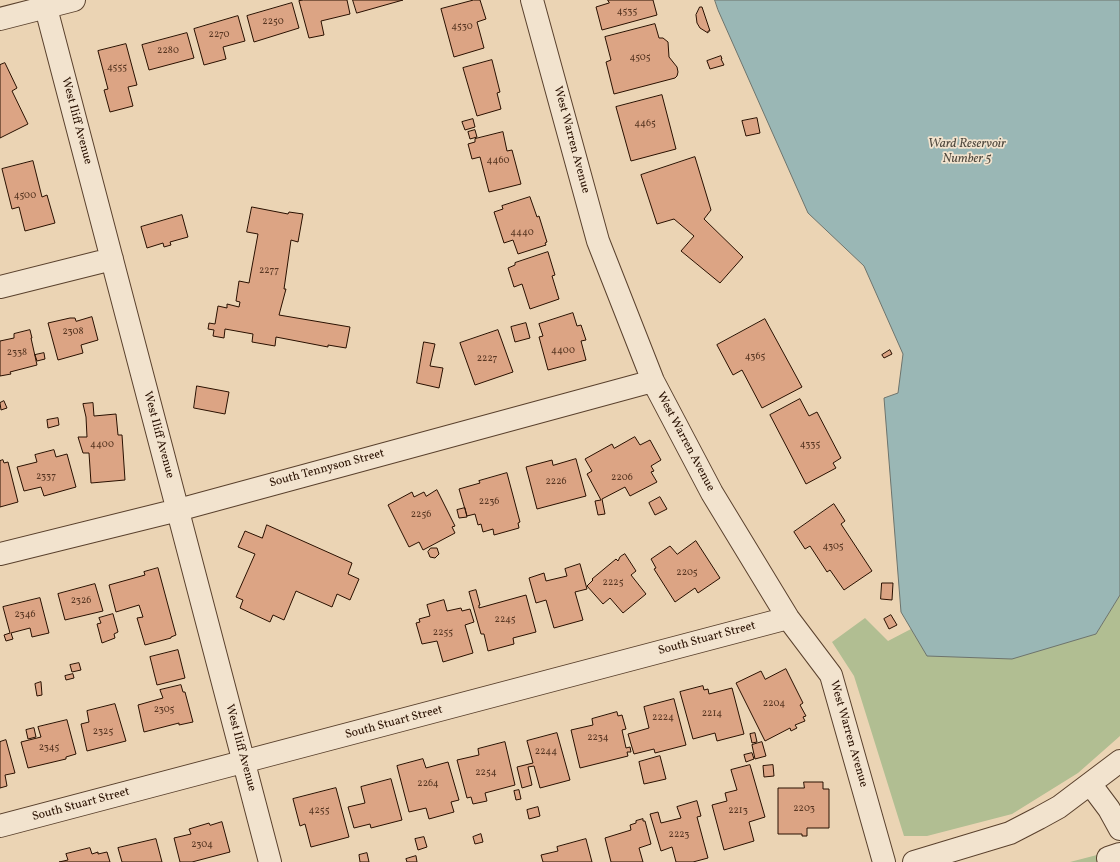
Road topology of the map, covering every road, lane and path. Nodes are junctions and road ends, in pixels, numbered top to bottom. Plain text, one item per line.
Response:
1 (74, 0) edge
2 (532, 0) edge
3 (46, 8) junction
4 (0, 19) edge
5 (112, 259) junction
6 (0, 287) edge
7 (653, 382) junction
8 (178, 510) junction
9 (0, 554) edge
10 (788, 618) junction
11 (244, 762) junction
12 (1120, 762) edge
13 (1091, 785) junction
14 (0, 826) edge
15 (1120, 829) edge
16 (1120, 854) edge
17 (270, 862) edge
18 (884, 862) edge
19 (914, 862) edge
20 (1109, 862) edge

1 - 3 street
2 - 7 street, West Warren Avenue
3 - 4 street
3 - 5 street, West Iliff Avenue
5 - 6 street
5 - 8 street, West Iliff Avenue
7 - 8 street, South Tennyson Street
7 - 10 street, West Warren Avenue
8 - 9 street, South Tennyson Street
8 - 11 street, West Iliff Avenue
10 - 11 street, South Stuart Street
10 - 18 street, West Warren Avenue
11 - 14 street, South Stuart Street
11 - 17 street, West Iliff Avenue
12 - 13 street
13 - 15 street
13 - 19 street
16 - 20 street

